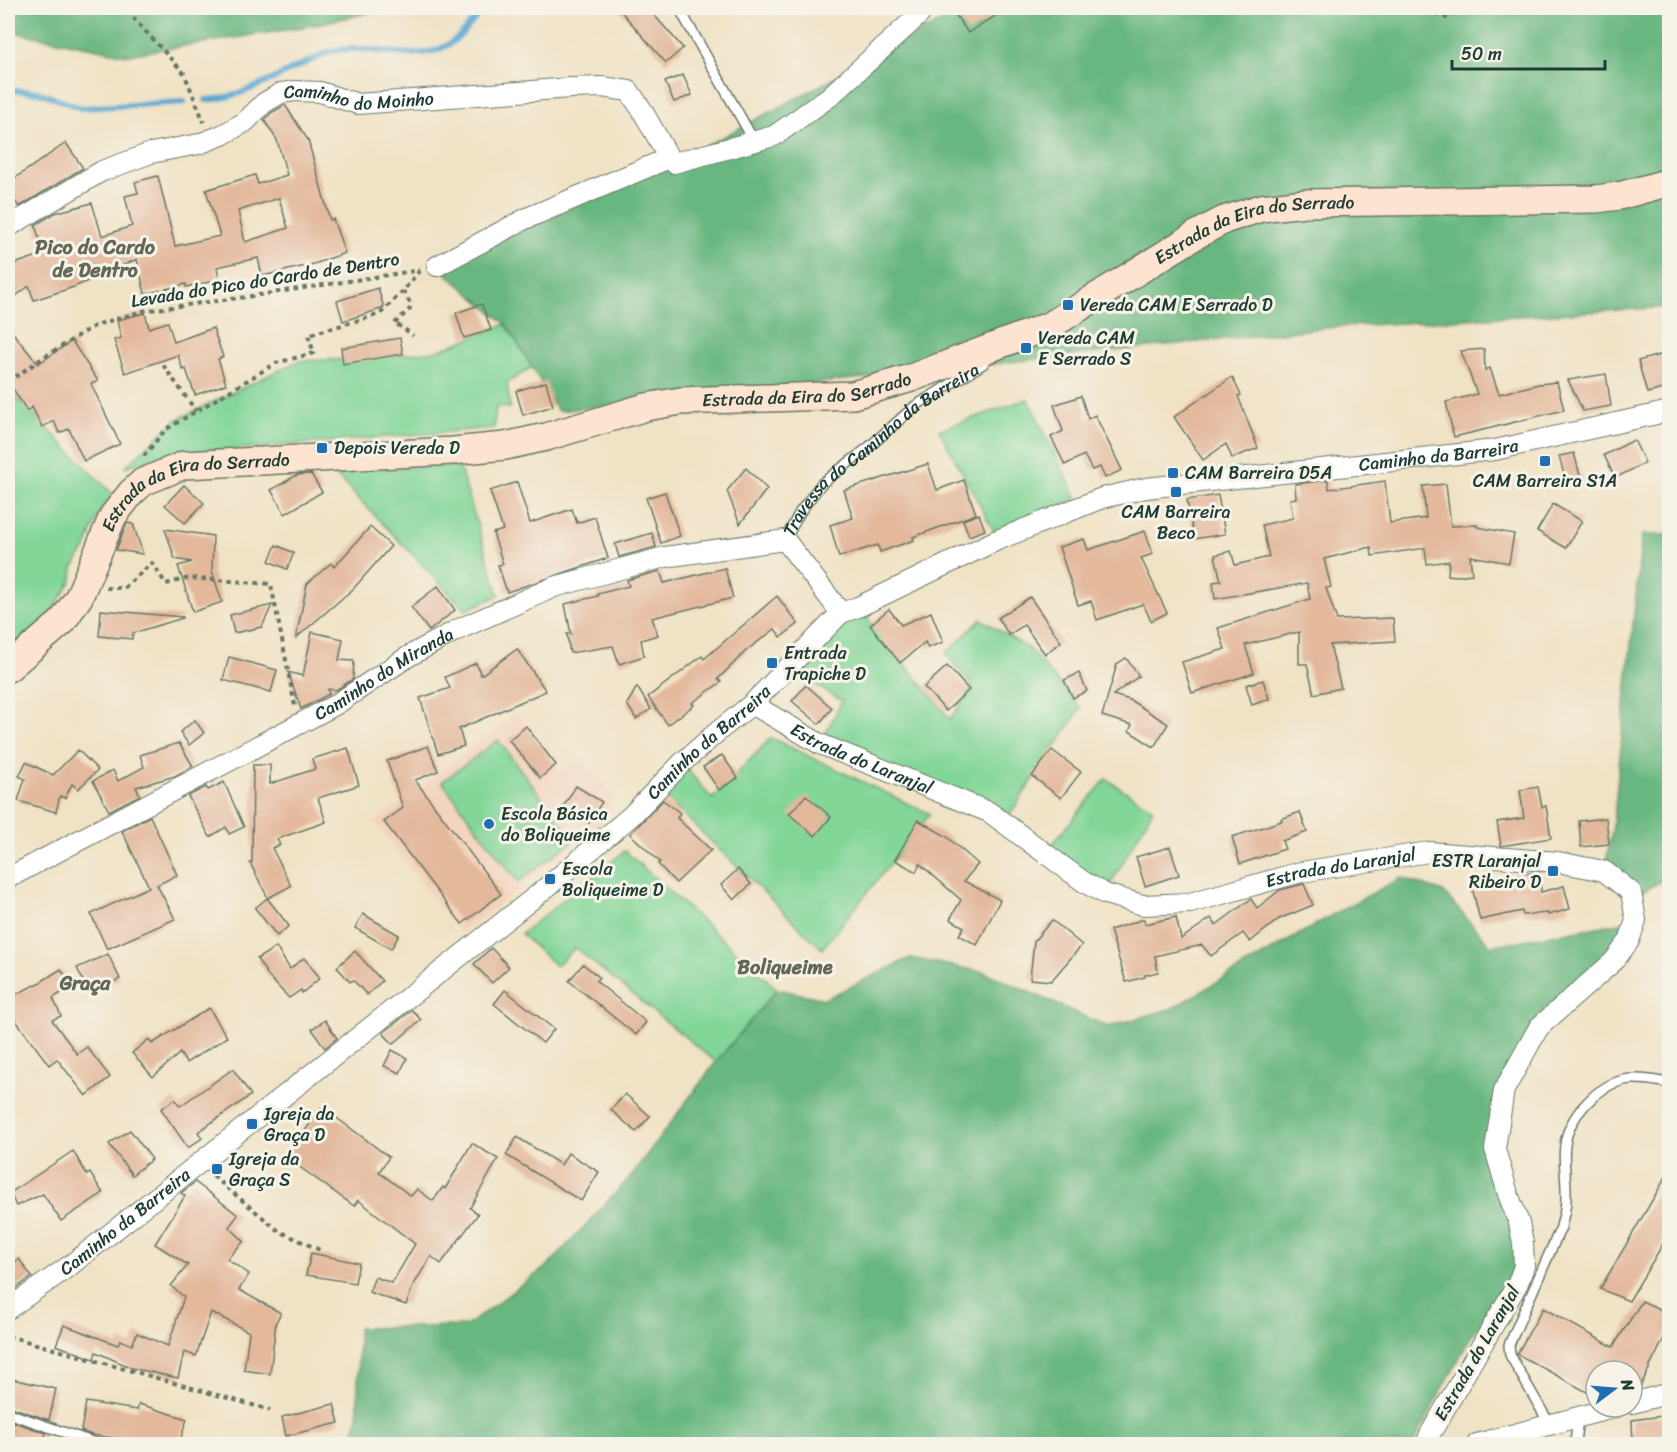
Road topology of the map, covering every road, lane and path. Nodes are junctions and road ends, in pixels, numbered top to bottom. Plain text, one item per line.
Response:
1 (133, 8) edge
2 (679, 8) edge
3 (1418, 8) edge
4 (1452, 8) edge
5 (920, 14) dead end
6 (211, 140) junction
7 (754, 141) junction
8 (669, 158) junction
9 (1670, 182) edge
10 (8, 227) edge
11 (429, 268) junction
12 (403, 291) junction
13 (413, 336) dead end
14 (992, 348) junction
15 (163, 365) dead end
16 (8, 382) edge
17 (196, 411) junction
18 (1670, 411) edge
19 (138, 463) dead end
20 (785, 540) junction
21 (83, 587) junction
22 (841, 613) junction
23 (8, 668) edge
24 (752, 704) junction
25 (299, 724) junction
26 (8, 878) edge
27 (1670, 1083) edge
28 (198, 1164) junction
29 (322, 1251) dead end
30 (8, 1309) edge
31 (8, 1336) edge
32 (1670, 1393) edge
33 (1644, 1400) edge
34 (270, 1410) dead end
35 (8, 1413) edge
36 (1584, 1415) edge
37 (1578, 1417) junction
38 (1550, 1425) junction
39 (99, 1444) edge
40 (1426, 1444) edge
41 (1477, 1444) edge
42 (1575, 1444) edge

1 - 6 path
2 - 7 lane
3 - 4 path
5 - 7 street
6 - 8 street, Caminho do Moinho
6 - 10 street, Caminho do Moinho
7 - 8 street
8 - 11 street
9 - 14 main road, Estrada da Eira do Serrado
11 - 12 path
11 - 16 path, Levada do Pico do Cardo de Dentro
12 - 13 path
12 - 17 path
14 - 20 lane, Travessa do Caminho da Barreira
14 - 21 main road, Estrada da Eira do Serrado
15 - 17 path
17 - 19 path
18 - 22 street, Caminho da Barreira
20 - 22 street, Travessa do Caminho da Barreira
20 - 25 street, Caminho do Miranda
21 - 23 main road, Estrada da Eira do Serrado
21 - 25 path
22 - 24 street, Caminho da Barreira
24 - 28 street, Caminho da Barreira
24 - 40 street, Estrada do Laranjal
25 - 26 street, Caminho do Miranda
27 - 38 lane
28 - 29 path
28 - 30 street, Caminho da Barreira
31 - 34 path
32 - 33 street
35 - 39 lane
36 - 37 street
37 - 38 street
37 - 42 lane
38 - 41 street

